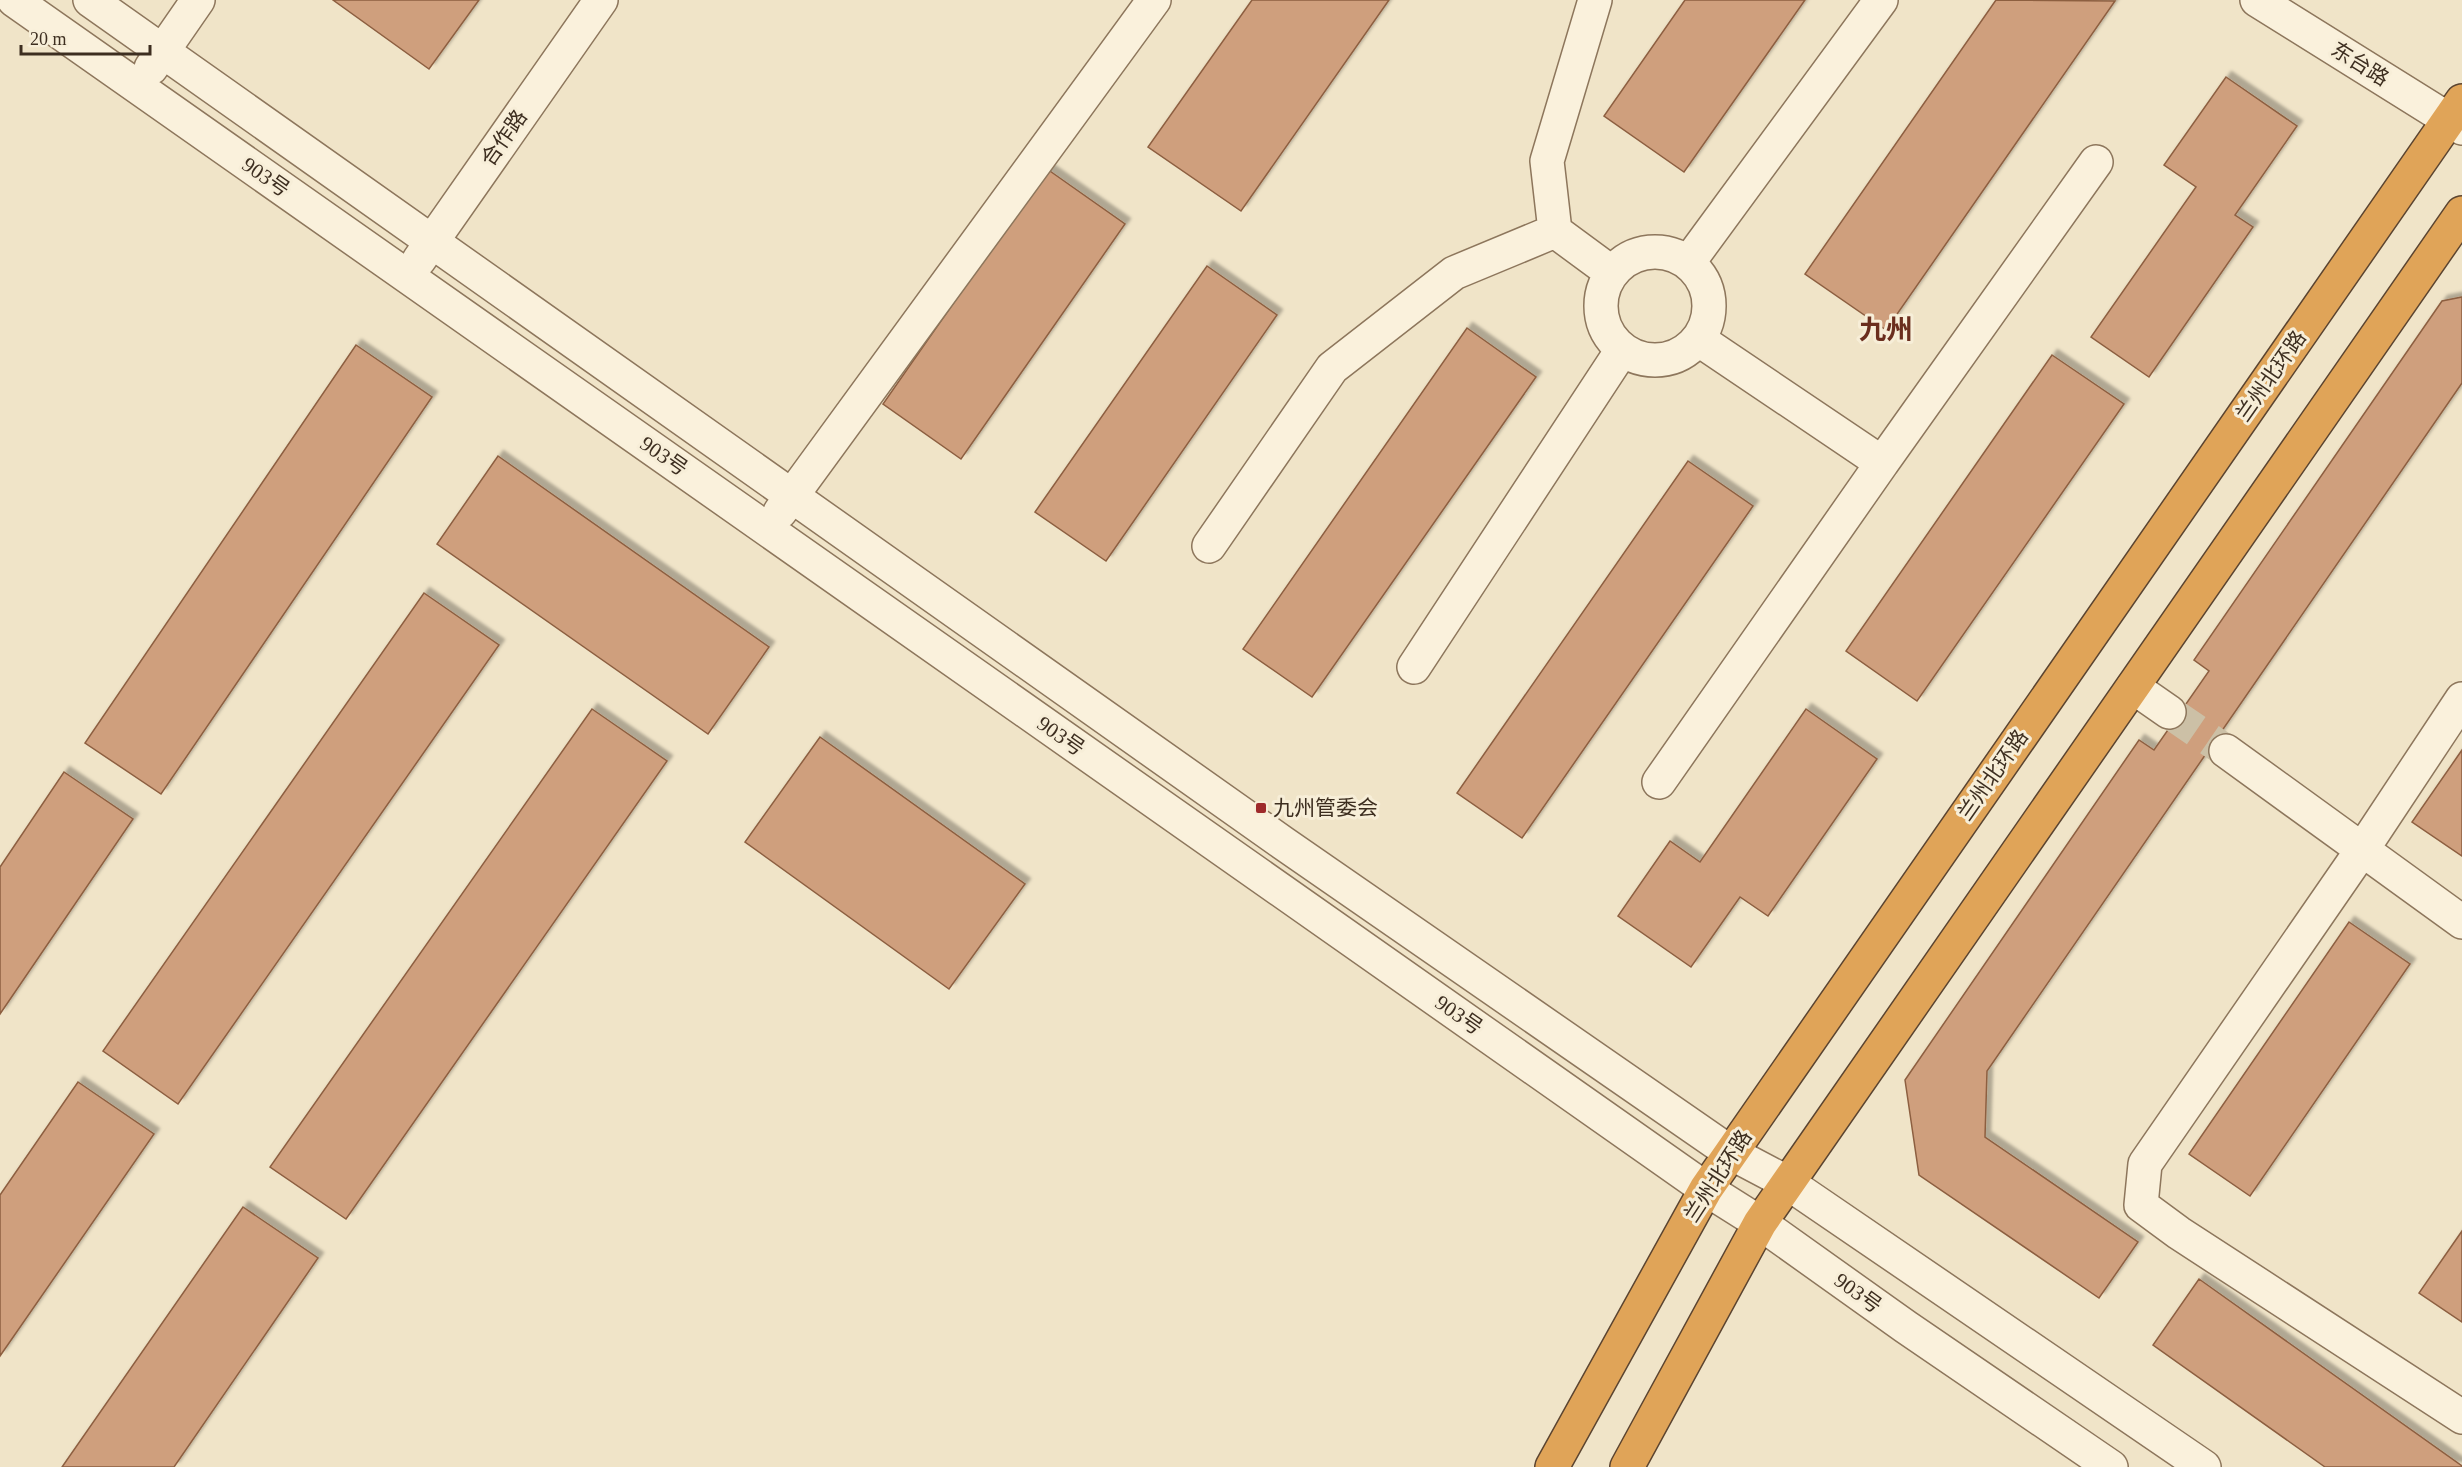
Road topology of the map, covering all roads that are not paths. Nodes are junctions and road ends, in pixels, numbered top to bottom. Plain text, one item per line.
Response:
1 (14, 0) edge
2 (90, 0) edge
3 (198, 0) edge
4 (601, 0) edge
5 (1154, 0) edge
6 (1595, 0) edge
7 (1881, 0) edge
8 (2257, 0) edge
9 (164, 50) junction
10 (138, 87) junction
11 (2458, 116) edge
12 (2096, 162) dead end
13 (2462, 213) edge
14 (1555, 231) junction
15 (432, 242) junction
16 (1688, 263) junction
17 (1612, 273) junction
18 (408, 276) junction
19 (1698, 339) junction
20 (1622, 350) junction
21 (1882, 463) junction
22 (793, 495) junction
23 (768, 529) junction
24 (1209, 546) dead end
25 (1414, 667) dead end
26 (2133, 687) junction
27 (2462, 699) edge
28 (2169, 712) tunnel mouth
29 (2226, 751) tunnel mouth
30 (1659, 782) dead end
31 (2362, 850) junction
32 (2462, 922) edge
33 (1731, 1153) junction
34 (1788, 1183) junction
35 (1707, 1188) junction
36 (1760, 1223) junction
37 (2462, 1417) edge
38 (1552, 1467) edge
39 (1627, 1467) edge
40 (2111, 1467) edge
41 (2204, 1467) edge

1 - 10 street, 903号
2 - 9 street
3 - 9 street
4 - 15 street, 合作路
5 - 22 street
6 - 14 street
7 - 16 street
8 - 11 street, 东台路
9 - 10 street
9 - 15 street
10 - 18 street, 903号
11 - 33 highway, 兰州北环路
12 - 21 street
13 - 26 highway
14 - 17 street
14 - 24 street
15 - 18 street, 合作路
15 - 22 street
16 - 17 street
16 - 19 street
17 - 20 street
18 - 23 street, 903号
19 - 20 street
19 - 21 street
20 - 25 street
21 - 30 street
22 - 23 street
22 - 33 street
23 - 35 street, 903号
26 - 28 street
26 - 34 highway
27 - 31 street
29 - 31 street
31 - 32 street
31 - 37 street
33 - 34 street
33 - 35 highway, 兰州北环路
34 - 36 highway
34 - 41 street
35 - 36 street, 903号
35 - 38 highway, 兰州北环路
36 - 39 highway
36 - 40 street, 903号

